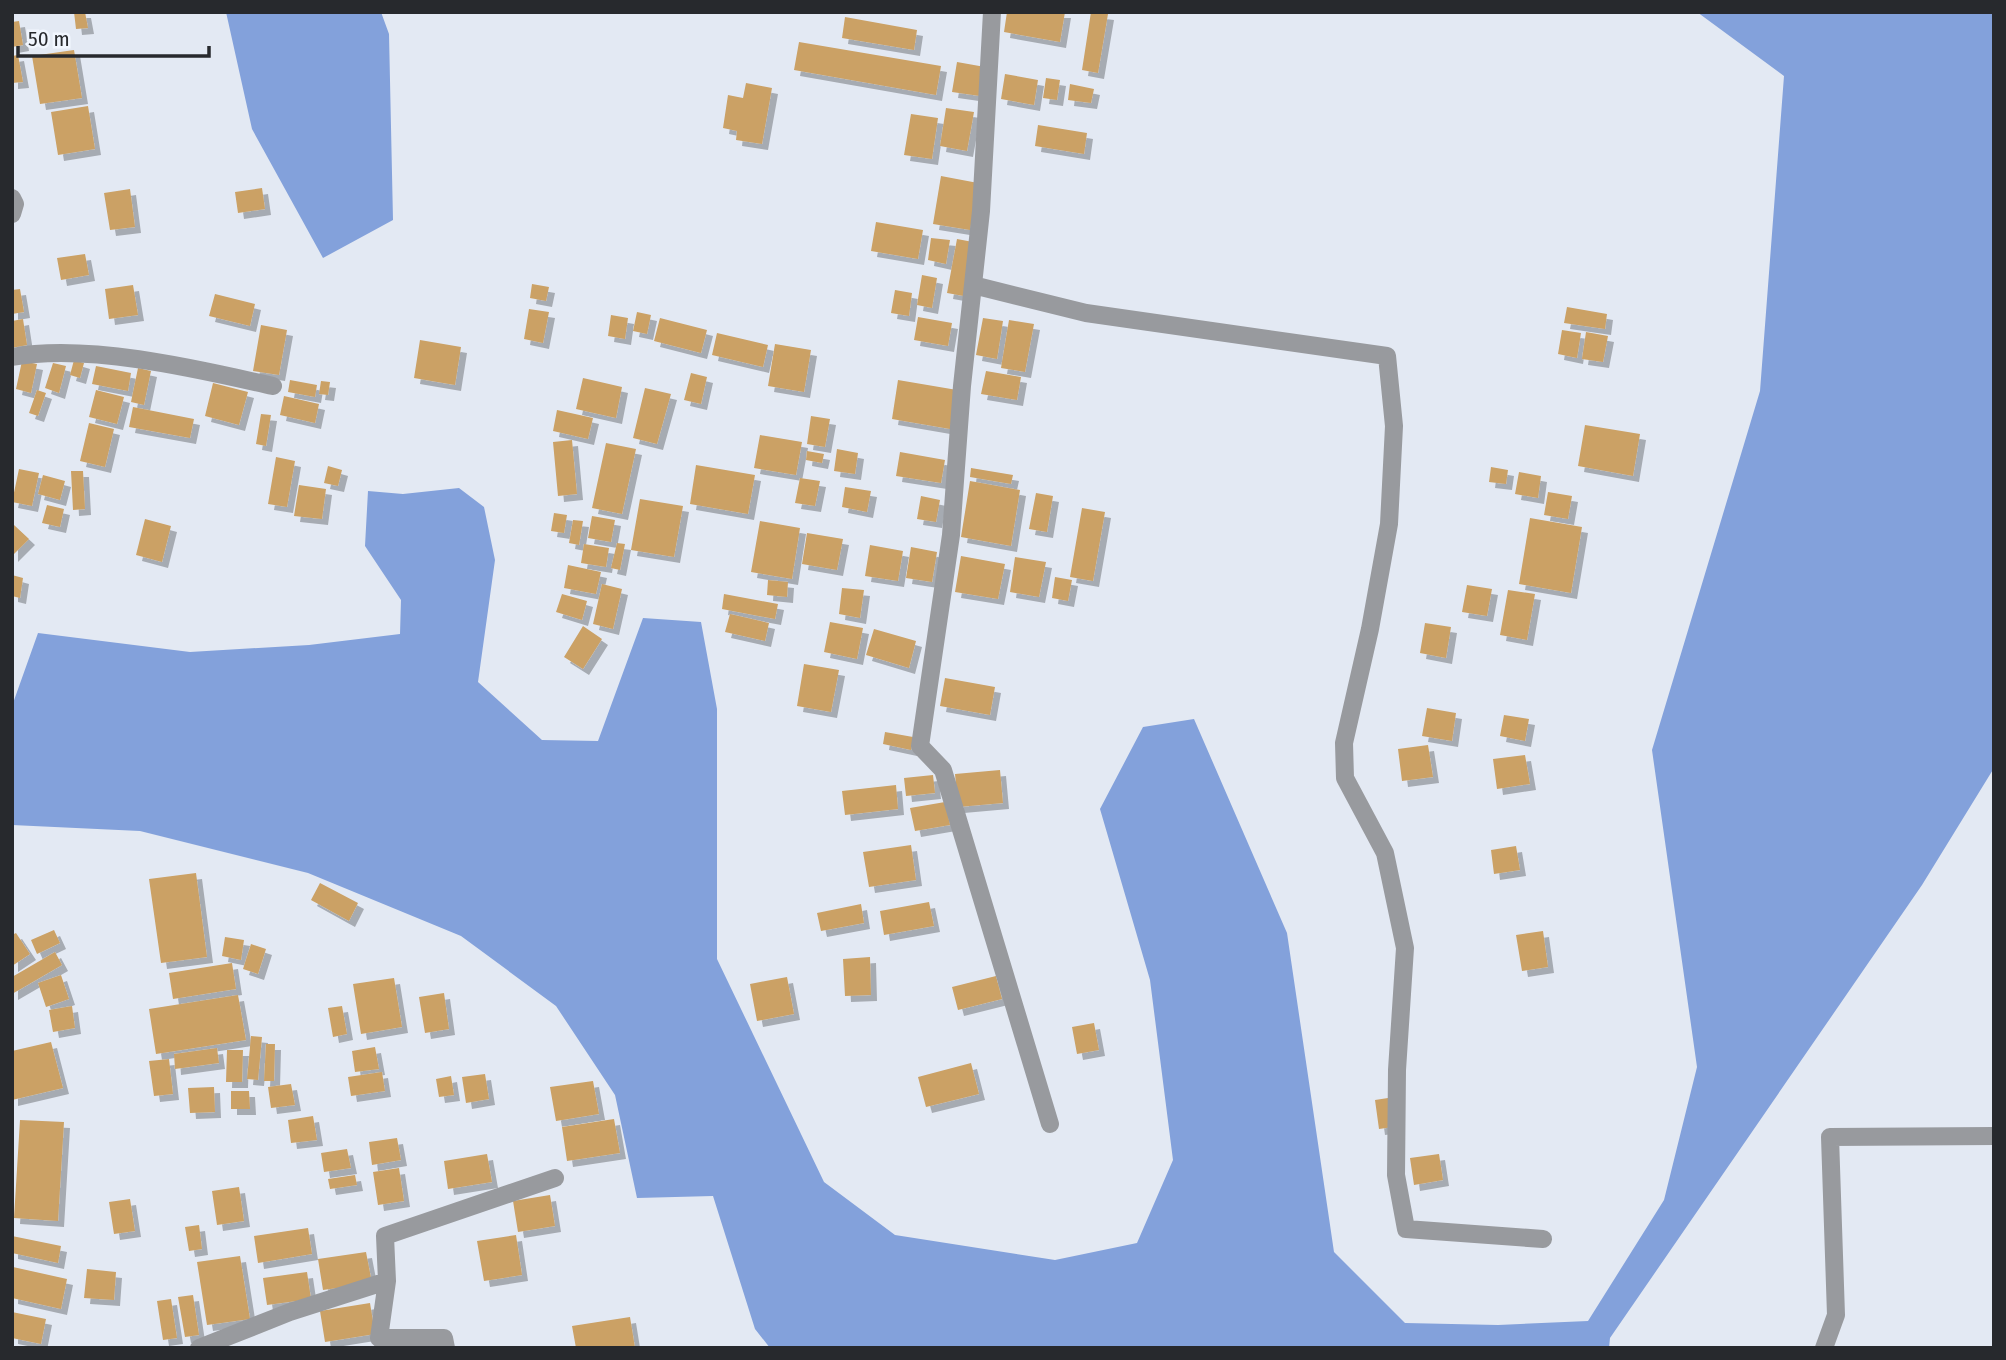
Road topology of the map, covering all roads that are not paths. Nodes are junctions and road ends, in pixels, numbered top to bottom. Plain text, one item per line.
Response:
1 (992, 12) edge
2 (12, 198) edge
3 (12, 214) edge
4 (973, 285) junction
5 (12, 356) edge
6 (273, 386) dead end
7 (1050, 1124) dead end
8 (1994, 1136) edge
9 (555, 1178) dead end
10 (1544, 1239) dead end
11 (387, 1282) junction
12 (199, 1348) edge
13 (446, 1348) edge
14 (1824, 1348) edge

1 - 4 street
2 - 3 street
4 - 7 street
4 - 10 street
5 - 6 street
8 - 14 street
9 - 11 street
11 - 12 street
11 - 13 street

